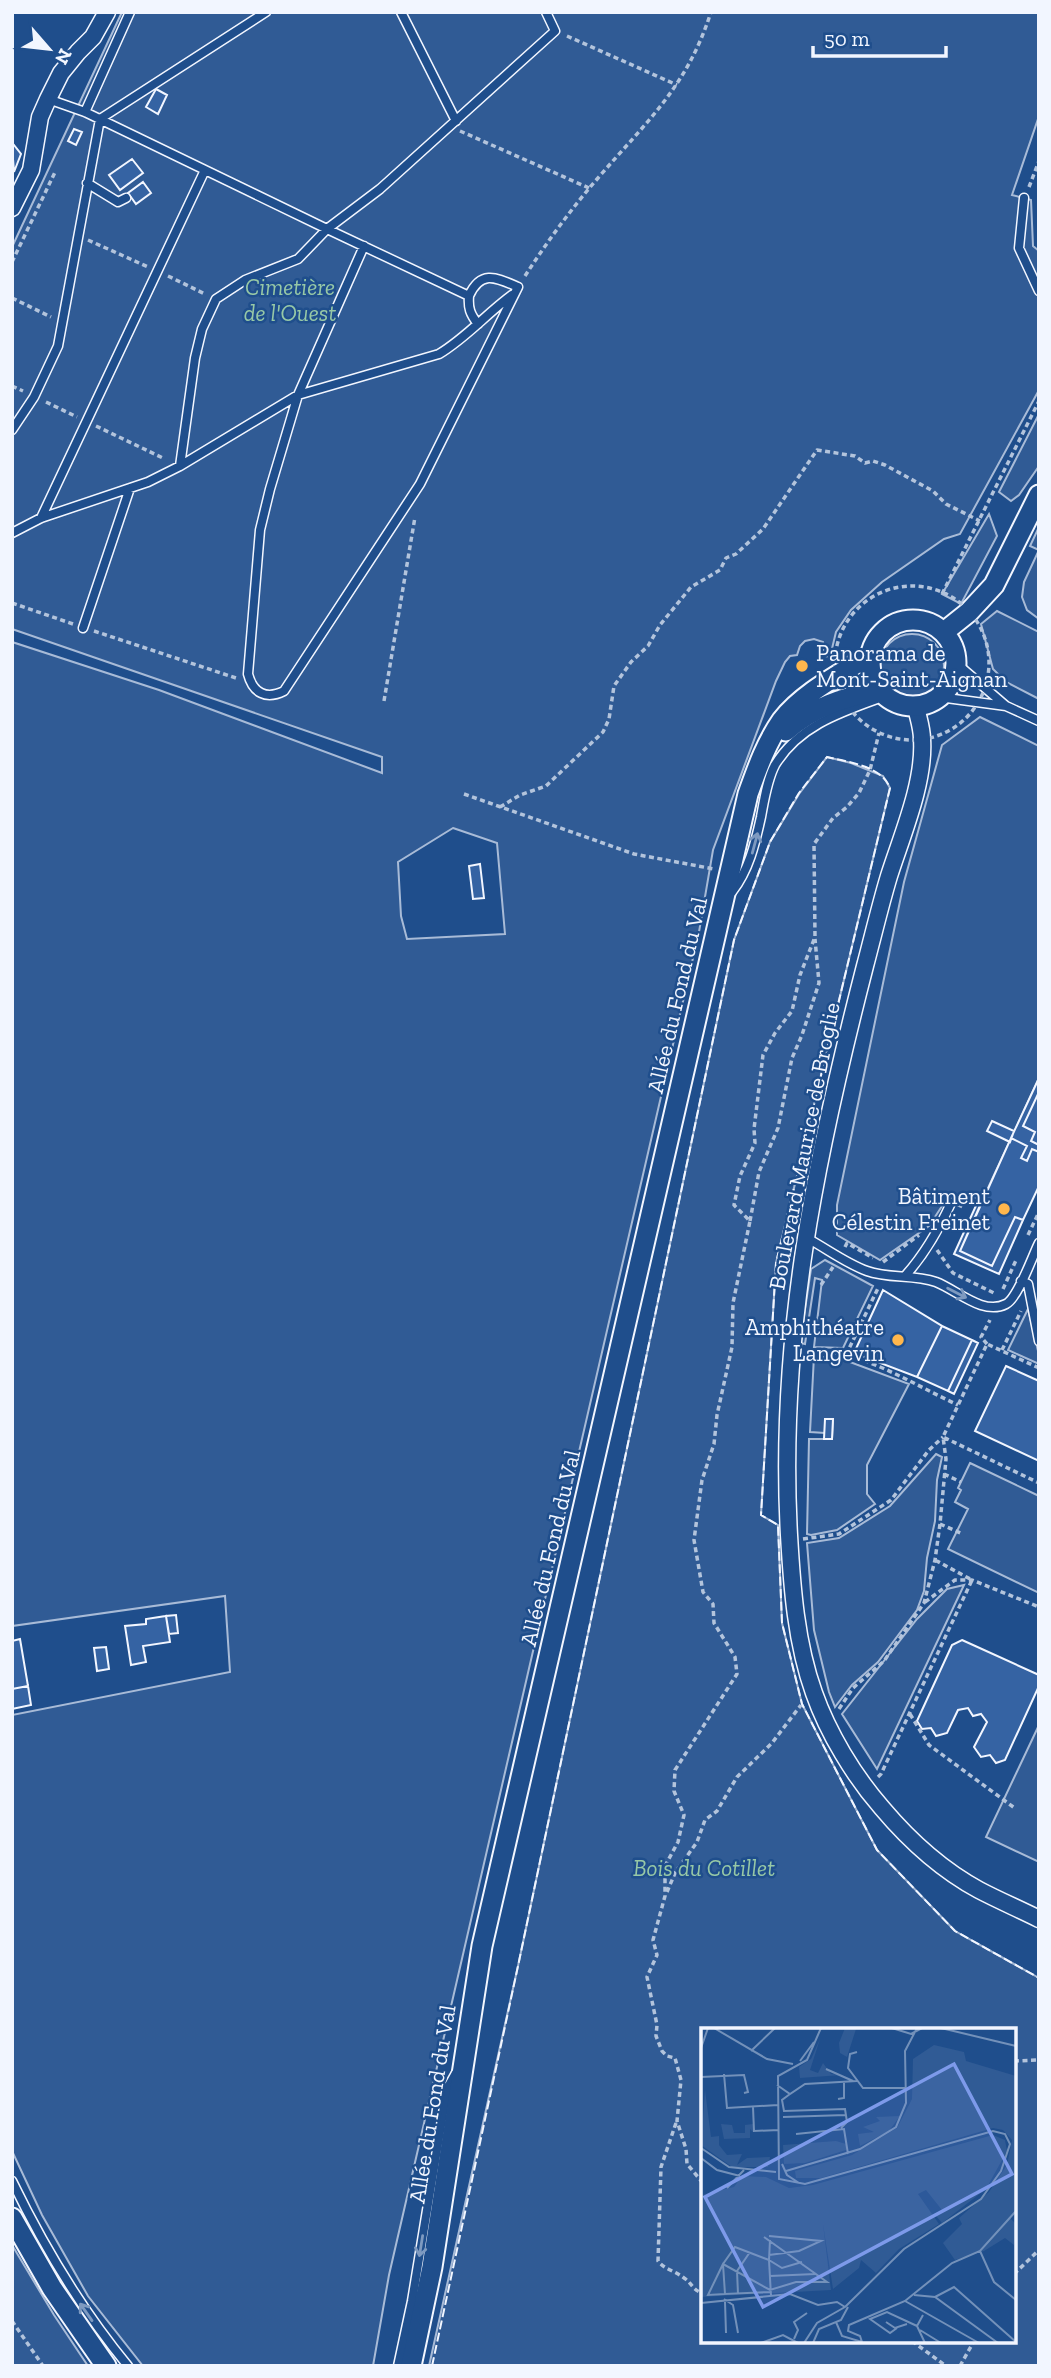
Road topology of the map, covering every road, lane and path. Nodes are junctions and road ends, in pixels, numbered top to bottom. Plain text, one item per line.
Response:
1 (107, 12) edge
2 (130, 12) edge
3 (266, 12) edge
4 (401, 12) edge
5 (546, 12) edge
6 (711, 12) edge
7 (555, 31) junction
8 (677, 85) junction
9 (48, 99) junction
10 (85, 112) junction
11 (100, 119) junction
12 (453, 124) junction
13 (1039, 162) edge
14 (56, 170) dead end
15 (205, 170) junction
16 (87, 183) junction
17 (589, 188) junction
18 (126, 198) dead end
19 (1024, 198) joint
20 (12, 208) edge
21 (327, 229) junction
22 (363, 246) junction
23 (12, 262) edge
24 (518, 287) junction
25 (1039, 291) edge
26 (469, 296) junction
27 (12, 298) edge
28 (62, 322) junction
29 (478, 324) junction
30 (298, 396) junction
31 (1039, 401) edge
32 (12, 430) edge
33 (180, 466) junction
34 (420, 484) junction
35 (130, 488) junction
36 (1039, 495) edge
37 (41, 518) junction
38 (980, 521) junction
39 (12, 533) edge
40 (12, 603) edge
41 (969, 612) junction
42 (83, 628) junction
43 (944, 632) junction
44 (870, 656) junction
45 (956, 663) junction
46 (250, 683) junction
47 (984, 688) junction
48 (881, 693) junction
49 (939, 698) junction
50 (384, 701) dead end
51 (978, 703) junction
52 (1006, 706) junction
53 (916, 707) junction
54 (1039, 722) edge
55 (922, 739) junction
56 (766, 747) junction
57 (464, 794) dead end
58 (500, 807) junction
59 (730, 872) junction
60 (723, 903) junction
61 (815, 937) junction
62 (951, 1203) dead end
63 (750, 1221) junction
64 (924, 1234) dead end
65 (805, 1237) junction
66 (1039, 1243) edge
67 (935, 1246) dead end
68 (845, 1247) dead end
69 (835, 1264) dead end
70 (905, 1276) junction
71 (1021, 1281) junction
72 (880, 1284) dead end
73 (821, 1285) dead end
74 (1002, 1290) dead end
75 (1024, 1304) dead end
76 (989, 1320) dead end
77 (1039, 1341) edge
78 (987, 1344) junction
79 (1002, 1350) junction
80 (814, 1351) dead end
81 (846, 1354) junction
82 (1039, 1368) edge
83 (958, 1405) junction
84 (943, 1437) junction
85 (944, 1474) junction
86 (961, 1482) dead end
87 (1039, 1483) edge
88 (940, 1524) junction
89 (963, 1534) dead end
90 (789, 1539) junction
91 (935, 1560) junction
92 (972, 1580) junction
93 (924, 1604) junction
94 (1039, 1608) edge
95 (815, 1698) junction
96 (910, 1713) junction
97 (828, 1726) junction
98 (865, 1787) junction
99 (1016, 1809) dead end
100 (665, 1896) junction
101 (1039, 1920) edge
102 (1039, 2060) edge
103 (1016, 2061) edge
104 (463, 2062) junction
105 (677, 2120) junction
106 (12, 2181) edge
107 (701, 2181) edge
108 (12, 2218) edge
109 (1039, 2250) edge
110 (1016, 2272) edge
111 (701, 2293) edge
112 (12, 2321) edge
113 (915, 2343) edge
114 (973, 2343) edge
115 (43, 2366) edge
116 (106, 2366) edge
117 (128, 2366) edge
118 (398, 2366) edge
119 (411, 2366) edge
120 (946, 2366) edge
121 (960, 2366) edge

1 - 9 street
2 - 10 lane
3 - 11 lane
4 - 12 lane
5 - 7 lane
6 - 8 path
7 - 8 path
7 - 12 lane
8 - 17 path
9 - 10 lane
9 - 20 street
10 - 11 lane
11 - 15 lane
11 - 16 lane
12 - 17 path
12 - 21 lane
13 - 19 path
14 - 23 path
15 - 21 lane
15 - 37 lane
16 - 18 lane
16 - 28 lane
17 - 24 path
19 - 25 lane
21 - 22 lane
21 - 33 lane
22 - 26 lane
22 - 30 lane
24 - 26 lane
24 - 29 lane
24 - 34 lane
26 - 29 lane
27 - 28 path
28 - 32 lane
29 - 30 lane
30 - 33 lane
30 - 46 lane
31 - 38 path
33 - 35 lane
34 - 46 lane
34 - 50 path
35 - 37 lane
35 - 42 lane
36 - 41 street
37 - 39 lane
38 - 41 path
38 - 58 path
40 - 42 path
41 - 43 street
41 - 47 path
42 - 46 path
43 - 44 street
43 - 45 street
44 - 48 street
44 - 56 street, Allée du Fond du Val
45 - 47 lane
45 - 49 street
47 - 51 path
47 - 52 lane
48 - 53 street
48 - 56 street, Allée du Fond du Val
60 -> 48 lane
49 - 51 lane
49 - 53 street
51 - 52 lane
51 - 55 path
52 - 54 lane
53 - 55 street, Boulevard Maurice de Broglie
55 - 61 path
55 - 65 street, Boulevard Maurice de Broglie
56 - 59 street, Allée du Fond du Val
57 - 58 path
58 - 59 path
59 - 60 street, Allée du Fond du Val
60 - 104 street, Allée du Fond du Val
61 - 63 path
61 - 63 path
62 - 70 lane
63 - 100 path
64 - 68 path
65 - 70 lane
65 - 90 street, Boulevard Maurice de Broglie
66 - 71 lane
67 - 74 path
69 - 73 path
70 -> 71 lane
71 - 77 lane
72 - 81 path
75 - 79 path
76 - 78 path
78 - 79 path
78 - 83 path
79 - 82 path
80 - 81 path
81 - 83 path
83 - 84 path
84 - 85 path
84 - 87 path
84 - 90 path
85 - 86 path
85 - 88 path
88 - 89 path
88 - 91 path
90 - 95 street, Boulevard Maurice de Broglie
91 - 92 path
91 - 93 path
92 - 93 path
92 - 94 path
92 - 96 path
93 - 97 path
95 - 97 street, Boulevard Maurice de Broglie
95 - 100 path
96 - 98 path
96 - 99 path
97 - 98 street, Boulevard Maurice de Broglie
98 - 101 street, Boulevard Maurice de Broglie
100 - 105 path
102 - 103 path
104 -> 118 lane
104 - 119 street, Allée du Fond du Val
105 - 107 path
105 - 111 path
117 -> 106 lane
108 - 116 street
109 - 110 path
112 - 115 path
113 - 120 path
114 - 121 path

